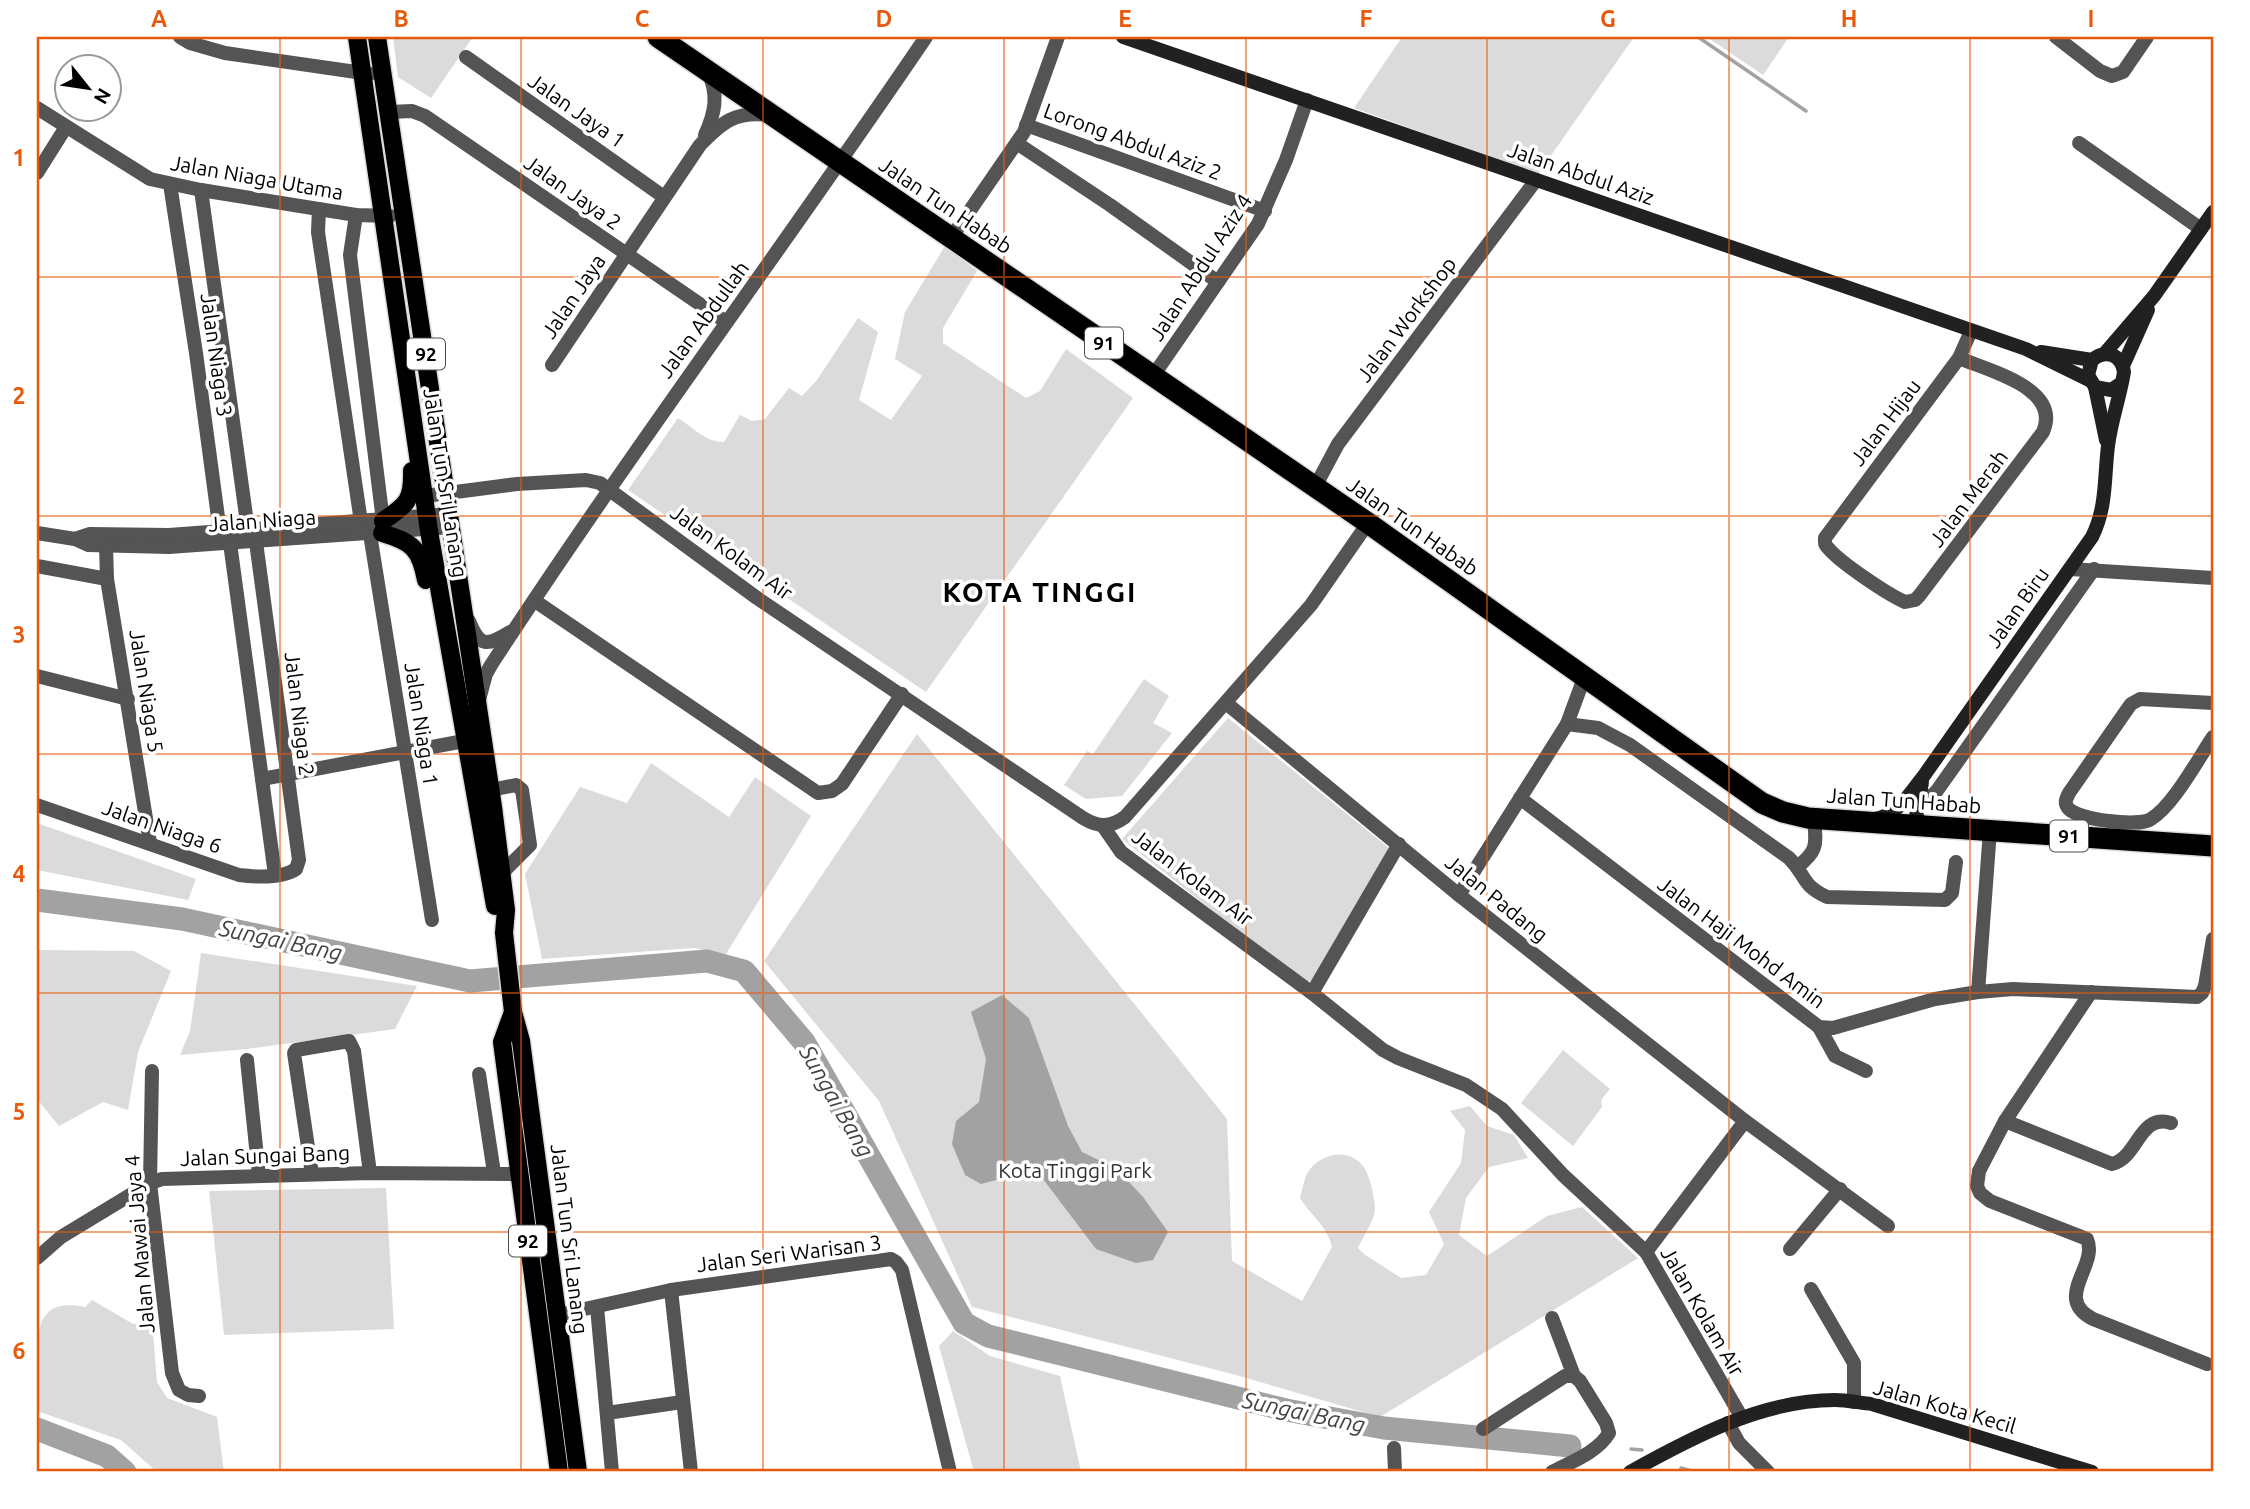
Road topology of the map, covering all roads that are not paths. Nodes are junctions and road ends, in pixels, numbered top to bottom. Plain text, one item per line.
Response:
1 (223, 37) edge
2 (357, 37) edge
3 (377, 37) edge
4 (658, 37) edge
5 (926, 37) edge
6 (1058, 37) edge
7 (1124, 37) edge
8 (2056, 37) edge
9 (2147, 37) edge
10 (185, 40) edge
11 (225, 53) junction
12 (466, 57) dead end
13 (709, 72) junction
14 (363, 73) junction
15 (384, 76) junction
16 (1307, 100) junction
17 (37, 108) edge
18 (390, 112) junction
19 (771, 115) junction
20 (1027, 125) junction
21 (66, 127) junction
22 (2079, 143) dead end
23 (1018, 144) junction
24 (700, 145) junction
25 (841, 163) junction
26 (37, 173) edge
27 (1536, 180) junction
28 (170, 184) junction
29 (201, 190) junction
30 (664, 197) junction
31 (319, 209) junction
32 (1265, 211) junction
33 (2213, 212) edge
34 (406, 214) junction
35 (356, 215) junction
36 (383, 218) junction
37 (2202, 229) junction
38 (951, 238) junction
39 (626, 255) junction
40 (1218, 282) junction
41 (2154, 296) junction
42 (726, 322) junction
43 (1971, 331) junction
44 (2026, 349) junction
45 (2098, 357) junction
46 (1959, 358) junction
47 (552, 365) dead end
48 (2123, 366) junction
49 (1153, 376) junction
50 (2092, 384) junction
51 (2120, 384) junction
52 (415, 428) junction
53 (2108, 447) junction
54 (1315, 487) junction
55 (609, 488) junction
56 (447, 494) junction
57 (425, 496) junction
58 (451, 521) junction
59 (361, 522) junction
60 (1368, 523) junction
61 (429, 524) junction
62 (378, 529) junction
63 (220, 532) junction
64 (37, 533) edge
65 (252, 536) junction
66 (75, 539) junction
67 (230, 543) junction
68 (106, 546) junction
69 (37, 566) edge
70 (2070, 569) junction
71 (2094, 569) junction
72 (1866, 577) joint
73 (2213, 578) edge
74 (107, 579) junction
75 (535, 601) junction
76 (464, 606) junction
77 (517, 627) junction
78 (451, 662) junction
79 (37, 676) edge
80 (1584, 678) junction
81 (902, 694) junction
82 (128, 699) junction
83 (1226, 703) junction
84 (2213, 703) edge
85 (478, 708) junction
86 (1567, 724) junction
87 (2213, 737) edge
88 (464, 741) junction
89 (405, 752) junction
90 (286, 775) junction
91 (1923, 777) junction
92 (262, 779) junction
93 (491, 790) junction
94 (1919, 796) junction
95 (1520, 798) junction
96 (37, 805) edge
97 (1814, 818) junction
98 (1861, 821) junction
99 (1925, 825) junction
100 (1103, 826) junction
101 (2094, 828) junction
102 (1990, 830) junction
103 (150, 843) junction
104 (1399, 844) junction
105 (2213, 846) edge
106 (1956, 862) dead end
107 (1797, 867) junction
108 (502, 873) junction
109 (275, 875) junction
110 (1459, 895) junction
111 (432, 920) dead end
112 (504, 933) junction
113 (2213, 939) edge
114 (1978, 992) junction
115 (2091, 992) junction
116 (1312, 993) junction
117 (513, 1012) junction
118 (1819, 1027) junction
119 (247, 1060) dead end
120 (152, 1070) dead end
121 (1866, 1071) dead end
122 (479, 1074) dead end
123 (1745, 1121) junction
124 (2005, 1121) junction
125 (2171, 1123) dead end
126 (370, 1173) junction
127 (494, 1173) junction
128 (312, 1174) junction
129 (519, 1174) junction
130 (259, 1176) junction
131 (150, 1182) junction
132 (1840, 1189) junction
133 (1888, 1226) dead end
134 (1790, 1249) dead end
135 (1646, 1252) junction
136 (37, 1258) edge
137 (1811, 1289) dead end
138 (671, 1290) junction
139 (597, 1307) junction
140 (557, 1315) junction
141 (1552, 1318) dead end
142 (2207, 1364) dead end
143 (1574, 1376) junction
144 (199, 1396) dead end
145 (682, 1402) junction
146 (1854, 1402) junction
147 (607, 1413) junction
148 (1735, 1420) junction
149 (1483, 1429) dead end
150 (1394, 1448) dead end
151 (1561, 1470) edge
152 (559, 1472) edge
153 (578, 1472) edge
154 (612, 1472) edge
155 (691, 1472) edge
156 (950, 1472) edge
157 (1395, 1472) edge
158 (1630, 1472) edge
159 (1768, 1472) edge
160 (2092, 1472) edge

1 - 11 street
2 - 14 main road, Jalan Tun Sri Lanang / 92
3 - 15 main road, Jalan Tun Sri Lanang / 92
4 - 13 highway, Jalan Tun Habab
5 - 25 street, Jalan Abdullah
6 - 20 street
7 - 16 street, Jalan Abdul Aziz
8 - 9 street
10 - 11 street
11 - 14 street
12 - 30 street, Jalan Jaya 1
13 - 19 highway, Jalan Tun Habab
13 - 24 street, Jalan Jaya
14 - 15 street
14 - 36 main road, Jalan Tun Sri Lanang / 92
15 - 18 main road, Jalan Tun Sri Lanang / 92
16 - 27 street, Jalan Abdul Aziz
16 - 32 street, Jalan Abdul Aziz 4
17 - 21 street, Jalan Niaga Utama
18 - 34 main road, Jalan Tun Sri Lanang / 92
18 - 39 street, Jalan Jaya 2
19 - 24 street, Jalan Jaya
19 - 25 highway, Jalan Tun Habab
20 - 23 street
20 - 32 street, Lorong Abdul Aziz 2
21 - 26 street
21 - 28 street, Jalan Niaga Utama
22 - 37 street
23 - 38 street
23 - 40 street
24 - 30 street, Jalan Jaya
25 - 38 highway, Jalan Tun Habab / 91
25 - 42 street, Jalan Abdullah
27 - 43 street, Jalan Abdul Aziz
27 - 54 street, Jalan Workshop
28 - 29 street, Jalan Niaga Utama
28 - 63 street, Jalan Niaga 3
29 - 31 street, Jalan Niaga Utama
29 - 65 street, Jalan Niaga 2
30 - 39 street, Jalan Jaya
31 - 35 street, Jalan Niaga Utama
31 - 59 street
32 - 40 street, Jalan Abdul Aziz 4
33 - 37 street
34 - 36 street, Jalan Niaga Utama
34 - 56 main road, Jalan Tun Sri Lanang / 92
35 - 36 street, Jalan Niaga Utama
35 - 62 street, Jalan Niaga 1
36 - 52 main road, Jalan Tun Sri Lanang / 92
37 - 41 street
38 - 49 highway, Jalan Tun Habab / 91
39 - 42 street, Jalan Jaya 2
39 - 47 street, Jalan Jaya
40 - 49 street, Jalan Abdul Aziz 4
41 - 45 street
41 - 48 street
42 - 55 street, Jalan Abdullah
43 - 44 street, Jalan Abdul Aziz
43 - 46 street, Jalan Hijau
44 - 45 street
44 - 50 street
45 - 48 street
45 - 50 street
46 - 72 street, Jalan Hijau
46 - 72 street, Jalan Merah
48 - 51 street
49 - 54 highway, Jalan Tun Habab / 91
50 - 51 street
50 - 53 street, Jalan Biru
51 - 53 street, Jalan Biru
52 - 57 main road, Jalan Tun Sri Lanang / 92
52 - 62 main road
53 - 70 street, Jalan Biru
54 - 60 highway, Jalan Tun Habab / 91
55 - 56 street, Jalan Kolam Air
55 - 75 street, Jalan Abdullah
55 - 81 street, Jalan Kolam Air
56 - 57 street, Jalan Kolam Air
56 - 58 main road, Jalan Tun Sri Lanang / 92
57 - 61 main road, Jalan Tun Sri Lanang / 92
58 - 61 street, Jalan Niaga
58 - 76 main road, Jalan Tun Sri Lanang / 92
59 - 62 street, Jalan Niaga
59 - 65 street, Jalan Niaga
60 - 80 highway, Jalan Tun Habab / 91
60 - 83 street
61 - 62 street, Jalan Niaga
61 - 78 main road, Jalan Tun Sri Lanang / 92
62 - 65 street, Jalan Niaga
62 - 78 main road
62 - 89 street, Jalan Niaga 1
63 - 65 street, Jalan Niaga
63 - 66 street, Jalan Niaga
64 - 66 street, Jalan Niaga
65 - 67 street, Jalan Niaga
65 - 90 street, Jalan Niaga 2
66 - 68 street, Jalan Niaga
67 - 68 street, Jalan Niaga
67 - 92 street
68 - 74 street, Jalan Niaga 5
69 - 74 street
70 - 71 street
70 - 91 street, Jalan Biru
71 - 73 street
71 - 94 street
74 - 82 street, Jalan Niaga 5
75 - 77 street, Jalan Abdullah
75 - 81 street
76 - 77 street, Jalan Abdullah
76 - 85 main road, Jalan Tun Sri Lanang / 92
77 - 85 street, Jalan Abdullah
78 - 88 main road, Jalan Tun Sri Lanang / 92
79 - 82 street
80 - 86 street
80 - 97 highway, Jalan Tun Habab / 91
81 - 100 street, Jalan Kolam Air
82 - 103 street, Jalan Niaga 5
83 - 100 street
83 - 104 street, Jalan Padang
84 - 101 street
85 - 93 main road, Jalan Tun Sri Lanang / 92
86 - 95 street
86 - 107 street
87 - 101 street
88 - 89 street
88 - 112 main road, Jalan Tun Sri Lanang / 92
89 - 90 street
89 - 111 street, Jalan Niaga 1
90 - 92 street
90 - 109 street, Jalan Niaga 2
91 - 94 street, Jalan Biru
91 - 98 street, Jalan Biru
92 - 109 street
93 - 108 main road, Jalan Tun Sri Lanang / 92
93 - 108 street
94 - 99 street, Jalan Biru
95 - 110 street
95 - 118 street, Jalan Haji Mohd Amin
96 - 103 street, Jalan Niaga 6
97 - 98 highway, Jalan Tun Habab / 91
97 - 107 street
98 - 99 highway, Jalan Tun Habab / 91
99 - 102 highway, Jalan Tun Habab / 91
100 - 116 street, Jalan Kolam Air
101 - 102 highway, Jalan Tun Habab / 91
101 - 105 highway, Jalan Tun Habab / 91
102 - 114 street
103 - 109 street, Jalan Niaga 6
104 - 110 street, Jalan Padang
104 - 116 street
106 - 107 street
108 - 112 main road, Jalan Tun Sri Lanang / 92
110 - 123 street, Jalan Padang
112 - 117 main road, Jalan Tun Sri Lanang / 92
113 - 115 street, Jalan Haji Mohd Amin
114 - 115 street, Jalan Haji Mohd Amin
114 - 118 street, Jalan Haji Mohd Amin
115 - 124 street
116 - 135 street, Jalan Kolam Air
117 - 129 main road, Jalan Tun Sri Lanang / 92
117 - 140 main road, Jalan Tun Sri Lanang / 92
118 - 121 street
119 - 130 street
120 - 131 street, Jalan Mawai Jaya 4
122 - 127 street
123 - 132 street, Jalan Padang
123 - 135 street
124 - 125 street
124 - 142 street
126 - 127 street, Jalan Sungai Bang
126 - 128 street, Jalan Sungai Bang
126 - 128 street
127 - 129 street, Jalan Sungai Bang
128 - 130 street, Jalan Sungai Bang
129 - 152 main road, Jalan Tun Sri Lanang / 92
130 - 131 street, Jalan Sungai Bang
131 - 136 street, Jalan Sungai Bang
131 - 144 street, Jalan Mawai Jaya 4
132 - 133 street, Jalan Padang
132 - 134 street
135 - 148 street, Jalan Kolam Air
137 - 146 street
138 - 139 street, Jalan Seri Warisan 3
138 - 145 street
138 - 156 street, Jalan Seri Warisan 3
139 - 140 street, Jalan Seri Warisan 3
139 - 147 street
140 - 153 main road, Jalan Tun Sri Lanang / 92
141 - 143 street
143 - 149 street
143 - 151 street
145 - 147 street
145 - 155 street
146 - 148 street, Jalan Kota Kecil
146 - 160 street, Jalan Kota Kecil
147 - 154 street
148 - 158 street, Jalan Kota Kecil
148 - 159 street, Jalan Kolam Air
150 - 157 street

